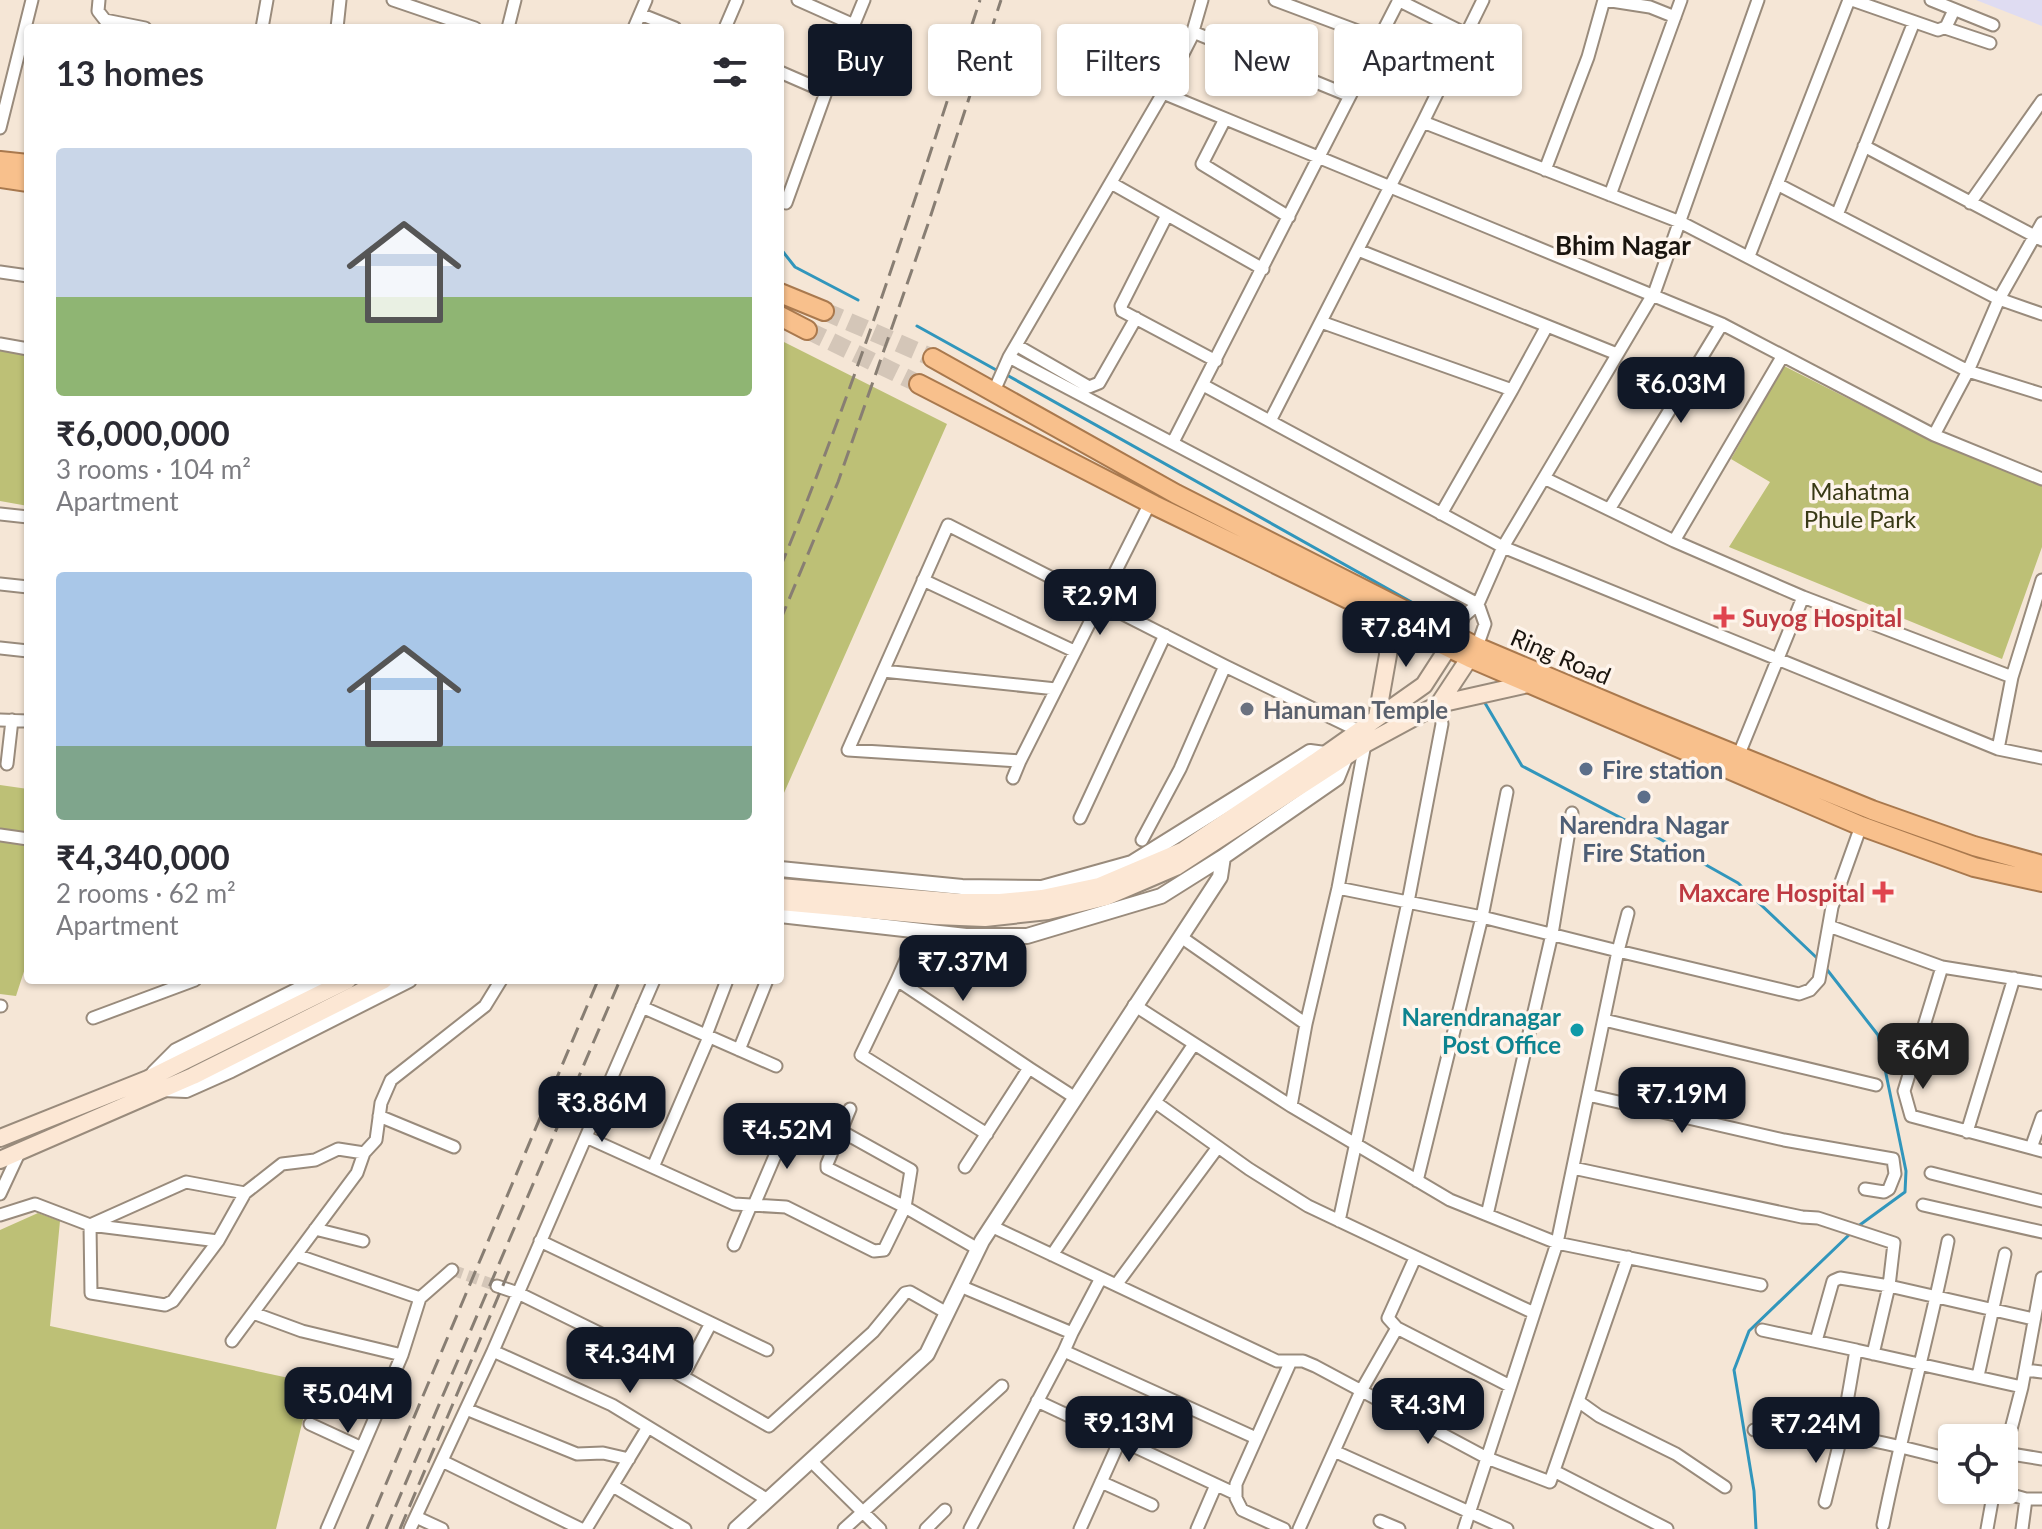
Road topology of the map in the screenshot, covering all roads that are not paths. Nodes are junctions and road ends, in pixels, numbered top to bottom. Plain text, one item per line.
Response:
1 (32, 0) edge
2 (99, 0) edge
3 (267, 0) edge
4 (340, 0) edge
5 (393, 0) edge
6 (515, 0) edge
7 (646, 0) edge
8 (737, 0) edge
9 (798, 0) edge
10 (864, 0) edge
11 (1202, 0) edge
12 (1275, 0) edge
13 (1398, 0) edge
14 (1483, 0) edge
15 (1605, 0) edge
16 (1681, 0) edge
17 (1758, 0) edge
18 (1851, 0) edge
19 (1931, 0) edge
20 (1290, 3) edge
21 (1954, 10) junction
22 (640, 14) junction
23 (1675, 17) junction
24 (1914, 22) junction
25 (26, 24) edge
26 (125, 24) edge
27 (263, 24) edge
28 (337, 24) edge
29 (463, 24) edge
30 (509, 24) edge
31 (636, 24) edge
32 (665, 24) edge
33 (727, 24) edge
34 (852, 24) edge
35 (854, 24) edge
36 (1342, 24) edge
37 (1386, 24) edge
38 (1446, 24) edge
39 (1471, 24) edge
40 (1993, 25) dead end
41 (1945, 28) junction
42 (24, 32) edge
43 (1193, 32) junction
44 (1189, 40) edge
45 (1990, 43) dead end
46 (784, 74) edge
47 (808, 84) edge
48 (1334, 89) edge
49 (825, 96) edge
50 (1161, 96) edge
51 (1170, 96) edge
52 (1350, 96) edge
53 (1436, 96) edge
54 (2042, 101) edge
55 (1225, 119) junction
56 (1423, 122) junction
57 (0, 128) edge
58 (1864, 146) junction
59 (1319, 157) junction
60 (0, 161) edge
61 (24, 164) edge
62 (1545, 170) junction
63 (0, 178) edge
64 (24, 181) edge
65 (1111, 183) junction
66 (1777, 184) junction
67 (1390, 186) junction
68 (1610, 195) junction
69 (786, 203) dead end
70 (1970, 203) junction
71 (1167, 215) junction
72 (1837, 215) junction
73 (1289, 217) junction
74 (1680, 222) junction
75 (2042, 223) edge
76 (2037, 238) edge
77 (1358, 250) junction
78 (1749, 256) junction
79 (1263, 269) junction
80 (0, 272) edge
81 (24, 275) edge
82 (784, 294) edge
83 (1653, 295) junction
84 (1999, 299) junction
85 (824, 311) tunnel mouth
86 (2042, 314) edge
87 (784, 318) edge
88 (1136, 318) junction
89 (1321, 322) junction
90 (1722, 324) junction
91 (1547, 326) junction
92 (807, 330) tunnel mouth
93 (0, 344) edge
94 (1016, 345) junction
95 (24, 348) edge
96 (1617, 354) junction
97 (1782, 357) junction
98 (933, 358) tunnel mouth
99 (1007, 359) junction
100 (1216, 361) junction
101 (1968, 371) junction
102 (919, 384) tunnel mouth
103 (996, 385) junction
104 (1203, 385) junction
105 (1512, 390) junction
106 (2042, 394) edge
107 (1270, 421) junction
108 (1934, 435) junction
109 (1173, 442) junction
110 (1544, 478) junction
111 (2042, 479) edge
112 (1148, 502) junction
113 (1610, 508) junction
114 (0, 514) edge
115 (1441, 514) junction
116 (24, 517) edge
117 (1674, 541) junction
118 (1503, 547) junction
119 (923, 580) junction
120 (2042, 580) edge
121 (0, 584) edge
122 (24, 587) edge
123 (1803, 597) junction
124 (1099, 601) junction
125 (1478, 604) junction
126 (1387, 618) junction
127 (1165, 635) junction
128 (1453, 642) junction
129 (0, 648) edge
130 (24, 651) edge
131 (1074, 651) junction
132 (1474, 652) junction
133 (1778, 659) junction
134 (1225, 666) junction
135 (883, 671) junction
136 (2012, 677) junction
137 (1528, 684) junction
138 (1056, 689) junction
139 (1439, 704) junction
140 (1377, 717) junction
141 (6, 720) edge
142 (1361, 737) junction
143 (1998, 749) junction
144 (1739, 754) junction
145 (1345, 758) junction
146 (2042, 758) edge
147 (1020, 761) junction
148 (1323, 761) junction
149 (7, 764) dead end
150 (1013, 778) dead end
151 (1507, 792) dead end
152 (1572, 813) dead end
153 (1080, 818) dead end
154 (1861, 826) junction
155 (0, 835) edge
156 (24, 838) edge
157 (1142, 840) dead end
158 (1223, 857) junction
159 (2042, 865) edge
160 (784, 869) edge
161 (2042, 882) edge
162 (784, 887) edge
163 (1338, 888) junction
164 (784, 902) edge
165 (1408, 902) junction
166 (1628, 913) dead end
167 (784, 915) edge
168 (1482, 917) junction
169 (1829, 926) junction
170 (919, 930) junction
171 (1552, 934) junction
172 (1181, 937) junction
173 (1618, 951) junction
174 (1942, 967) junction
175 (2014, 978) junction
176 (897, 980) junction
177 (2042, 983) edge
178 (185, 984) edge
179 (310, 984) edge
180 (340, 984) edge
181 (376, 984) edge
182 (401, 984) edge
183 (499, 984) edge
184 (652, 984) edge
185 (726, 984) edge
186 (765, 984) edge
187 (1134, 1005) junction
188 (642, 1007) junction
189 (93, 1018) dead end
190 (1604, 1020) junction
191 (1306, 1024) junction
192 (707, 1036) junction
193 (1194, 1044) junction
194 (739, 1050) junction
195 (776, 1066) dead end
196 (1029, 1068) junction
197 (148, 1079) junction
198 (1876, 1085) dead end
199 (163, 1089) junction
200 (1588, 1095) junction
201 (1074, 1097) junction
202 (1155, 1102) junction
203 (1291, 1106) junction
204 (850, 1109) dead end
205 (379, 1116) junction
206 (2042, 1117) edge
207 (789, 1123) dead end
208 (841, 1131) junction
209 (1967, 1132) junction
210 (987, 1134) junction
211 (586, 1137) junction
212 (0, 1138) edge
213 (1356, 1144) junction
214 (454, 1147) dead end
215 (1218, 1147) junction
216 (2037, 1150) edge
217 (20, 1151) junction
218 (364, 1153) junction
219 (0, 1160) edge
220 (653, 1167) junction
221 (965, 1167) dead end
222 (1573, 1168) junction
223 (1931, 1173) dead end
224 (1417, 1181) junction
225 (1865, 1189) dead end
226 (245, 1193) junction
227 (0, 1194) edge
228 (2042, 1201) edge
229 (752, 1205) junction
230 (1923, 1205) dead end
231 (905, 1207) junction
232 (0, 1215) edge
233 (1487, 1215) junction
234 (1339, 1221) junction
235 (90, 1225) junction
236 (991, 1226) junction
237 (315, 1229) junction
238 (2042, 1232) edge
239 (218, 1241) junction
240 (363, 1241) dead end
241 (540, 1241) junction
242 (1948, 1241) dead end
243 (1557, 1243) junction
244 (734, 1245) dead end
245 (978, 1249) junction
246 (2005, 1254) dead end
247 (296, 1255) junction
248 (1052, 1255) junction
249 (1628, 1257) junction
250 (1415, 1258) junction
251 (452, 1270) dead end
252 (1101, 1278) junction
253 (2042, 1278) edge
254 (1116, 1285) junction
255 (1761, 1285) dead end
256 (497, 1286) tunnel mouth
257 (960, 1286) junction
258 (1889, 1286) junction
259 (518, 1293) junction
260 (1937, 1295) junction
261 (420, 1298) junction
262 (2039, 1302) edge
263 (1992, 1309) junction
264 (253, 1313) junction
265 (947, 1313) junction
266 (1534, 1313) junction
267 (2033, 1319) junction
268 (711, 1323) junction
269 (1397, 1328) junction
270 (1762, 1330) dead end
271 (1072, 1333) junction
272 (232, 1341) dead end
273 (1816, 1341) junction
274 (767, 1350) dead end
275 (1856, 1350) junction
276 (493, 1351) junction
277 (1064, 1351) junction
278 (1873, 1354) junction
279 (402, 1355) junction
280 (1291, 1361) junction
281 (1919, 1364) junction
282 (2025, 1370) junction
283 (2042, 1372) edge
284 (683, 1376) junction
285 (1978, 1376) junction
286 (1002, 1386) dead end
287 (1510, 1386) junction
288 (2022, 1387) junction
289 (1361, 1391) junction
290 (1037, 1401) junction
291 (1578, 1401) junction
292 (466, 1409) junction
293 (310, 1424) dead end
294 (2013, 1424) edge
295 (648, 1427) junction
296 (1754, 1430) dead end
297 (1841, 1437) junction
298 (1256, 1438) junction
299 (1120, 1440) junction
300 (1898, 1446) junction
301 (362, 1448) junction
302 (1334, 1451) junction
303 (1938, 1456) edge
304 (2018, 1456) edge
305 (1487, 1458) junction
306 (629, 1459) junction
307 (2042, 1459) edge
308 (442, 1461) junction
309 (811, 1461) junction
310 (1554, 1471) junction
311 (1101, 1482) junction
312 (1216, 1485) junction
313 (613, 1486) junction
314 (1725, 1487) dead end
315 (1236, 1494) junction
316 (2018, 1497) edge
317 (2026, 1499) junction
318 (2042, 1499) edge
319 (768, 1500) junction
320 (1825, 1502) dead end
321 (1991, 1504) edge
322 (1152, 1505) dead end
323 (945, 1510) dead end
324 (863, 1512) junction
325 (1469, 1513) junction
326 (416, 1517) junction
327 (1380, 1521) dead end
328 (1883, 1525) dead end
329 (327, 1529) edge
330 (410, 1529) edge
331 (442, 1529) edge
332 (584, 1529) edge
333 (685, 1529) edge
334 (736, 1529) edge
335 (844, 1529) edge
336 (880, 1529) edge
337 (926, 1529) edge
338 (970, 1529) edge
339 (1080, 1529) edge
340 (1197, 1529) edge
341 (1284, 1529) edge
342 (1299, 1529) edge
343 (1399, 1529) edge
344 (1464, 1529) edge
345 (1507, 1529) edge
346 (1667, 1529) edge
347 (1987, 1529) edge
348 (2022, 1529) edge

1 - 25 street
2 - 26 street
3 - 27 street
4 - 28 street
5 - 29 street
6 - 30 street
7 - 22 street
8 - 33 street
9 - 34 street
10 - 35 street
11 - 43 street
12 - 20 street
13 - 37 street
13 - 38 street
14 - 39 street
15 - 23 street
15 - 62 street
16 - 23 street
17 - 74 street
18 - 24 street
18 - 66 street
19 - 21 street
20 - 36 street
21 - 40 street
21 - 41 street
22 - 31 street
22 - 32 street
23 - 68 street
24 - 41 street
24 - 58 street
41 - 45 street
42 - 57 street
43 - 44 street
43 - 48 street
46 - 47 street
49 - 69 street
50 - 65 street
51 - 55 street
52 - 59 street
53 - 56 street
54 - 70 street
55 - 59 street
55 - 73 street
56 - 62 street
56 - 67 street
58 - 70 street
58 - 72 street
59 - 67 street
59 - 73 street
60 - 61 highway
62 - 68 street
63 - 64 highway
65 - 71 street
65 - 94 street
66 - 72 street
66 - 78 street
67 - 77 street
67 - 83 street
68 - 74 street
70 - 76 street
71 - 79 street
71 - 88 street
72 - 84 street
73 - 79 street
74 - 78 street
74 - 83 street
75 - 76 street
76 - 84 street
77 - 89 street
77 - 91 street
78 - 101 street
79 - 100 street
80 - 81 street
82 - 85 highway
83 - 90 street
83 - 96 street
84 - 86 street
84 - 101 street
87 - 92 highway
88 - 94 street
88 - 100 street
89 - 105 street
89 - 107 street
90 - 97 street
90 - 113 street
91 - 96 street
91 - 105 street
93 - 95 street
94 - 99 street
96 - 110 street
97 - 108 street
97 - 117 street
98 - 103 highway, Ring Road
99 - 103 street
99 - 109 street
100 - 104 street
101 - 106 street
101 - 108 street
102 - 112 highway, Ring Road
103 - 128 highway, Ring Road
104 - 107 street
104 - 109 street
105 - 115 street
107 - 115 street
108 - 111 street
109 - 125 street
110 - 113 street
110 - 118 street
112 - 124 street
112 - 126 highway, Ring Road
113 - 117 street
114 - 116 street
115 - 118 street
117 - 123 street
118 - 125 street
118 - 133 street
119 - 124 street
119 - 131 street
119 - 135 street
120 - 136 street
121 - 122 street
123 - 133 street
123 - 136 street
124 - 127 street
124 - 131 street
125 - 128 street
125 - 132 street
126 - 128 highway, Ring Road
126 - 140 main road
127 - 134 street
127 - 153 street
128 - 132 highway, Ring Road
128 - 140 main road
129 - 130 street
131 - 138 street
132 - 137 highway, Ring Road
132 - 139 main road
132 - 144 highway, Ring Road
133 - 143 street
133 - 144 street
134 - 142 street
134 - 157 street
135 - 138 street
135 - 147 street
136 - 143 street
137 - 139 main road
137 - 154 highway, Ring Road
138 - 147 street
139 - 142 main road
139 - 165 street
140 - 142 main road
141 - 149 street
142 - 145 main road
142 - 148 main road
142 - 163 street
143 - 146 street
144 - 159 highway, Ring Road
145 - 148 main road
145 - 158 street
147 - 150 street
148 - 160 street
148 - 162 main road
148 - 164 main road
151 - 168 street
152 - 171 street
154 - 161 highway, Ring Road
154 - 169 street
155 - 156 street
158 - 170 street
158 - 172 street
163 - 165 street
163 - 191 street
165 - 168 street
165 - 213 street
166 - 173 street
167 - 170 street
168 - 171 street
168 - 224 street
169 - 173 street
169 - 174 street
170 - 176 street
171 - 173 street
171 - 233 street
172 - 187 street
172 - 191 street
173 - 190 street
174 - 175 street
174 - 209 street
175 - 177 street
175 - 209 street
176 - 196 street
176 - 210 street
178 - 189 street
179 - 197 street
180 - 197 main road
181 - 199 main road
182 - 199 street
183 - 205 street
184 - 188 street
185 - 192 street
186 - 194 street
187 - 193 street
187 - 201 street
188 - 192 street
188 - 211 street
190 - 198 street
190 - 200 street
191 - 203 street
192 - 194 street
192 - 220 street
193 - 202 street
193 - 203 street
194 - 195 street
196 - 201 street
196 - 210 street
197 - 212 main road
199 - 217 main road
200 - 222 street
200 - 225 street
201 - 236 street
202 - 215 street
202 - 248 street
203 - 213 street
204 - 208 street
205 - 214 street
205 - 218 street
206 - 216 street
207 - 229 street
208 - 231 street
208 - 231 street
209 - 216 street
210 - 221 street
211 - 220 street
211 - 241 street
213 - 224 street
213 - 234 street
215 - 234 street
215 - 254 street
217 - 219 main road
217 - 227 street
218 - 226 street
218 - 237 street
220 - 229 street
222 - 243 street
222 - 258 street
223 - 228 street
224 - 233 street
226 - 235 street
226 - 239 street
229 - 231 street
229 - 244 street
230 - 238 street
231 - 245 street
232 - 235 street
233 - 243 street
234 - 250 street
235 - 239 street
235 - 239 street
236 - 245 street
236 - 248 street
237 - 240 street
237 - 247 street
241 - 259 street
241 - 268 street
242 - 260 street
243 - 249 street
243 - 266 street
245 - 257 street
246 - 263 street
247 - 261 street
247 - 264 street
248 - 252 street
249 - 255 street
249 - 291 street
250 - 266 street
250 - 269 street
251 - 261 street
252 - 254 street
252 - 271 street
253 - 262 street
254 - 280 street
256 - 259 street
257 - 265 street
257 - 271 street
258 - 260 street
258 - 273 street
258 - 278 street
259 - 276 street
259 - 284 street
260 - 263 street
260 - 281 street
261 - 279 street
262 - 267 street
263 - 267 street
263 - 285 street
264 - 272 street
264 - 279 street
265 - 284 street
265 - 309 street
266 - 287 street
267 - 282 street
268 - 274 street
268 - 284 street
269 - 287 street
269 - 289 street
270 - 273 street
271 - 277 street
273 - 275 street
275 - 278 street
275 - 297 street
276 - 292 street
276 - 295 street
277 - 290 street
277 - 298 street
278 - 281 street
279 - 301 street
280 - 289 street
280 - 298 street
281 - 285 street
281 - 300 street
282 - 283 street
282 - 288 street
285 - 288 street
286 - 324 street
287 - 305 street
288 - 294 street
289 - 302 street
289 - 305 street
290 - 299 street
290 - 338 street
291 - 310 street
291 - 314 street
292 - 306 street
292 - 308 street
293 - 301 street
295 - 306 street
295 - 319 street
296 - 297 street
297 - 300 street
297 - 320 street
298 - 315 street
299 - 311 street
299 - 312 street
300 - 303 street
300 - 328 street
301 - 329 street
302 - 325 street
302 - 342 street
304 - 307 street
305 - 310 street
305 - 325 street
306 - 313 street
308 - 326 street
308 - 332 street
309 - 319 street
309 - 324 street
310 - 346 street
311 - 322 street
311 - 339 street
312 - 315 street
312 - 340 street
313 - 332 street
313 - 333 street
315 - 341 street
316 - 317 street
317 - 318 street
317 - 348 street
319 - 334 street
321 - 347 street
323 - 337 street
324 - 335 street
324 - 336 street
325 - 344 street
325 - 345 street
326 - 330 street
326 - 331 street
327 - 343 street

